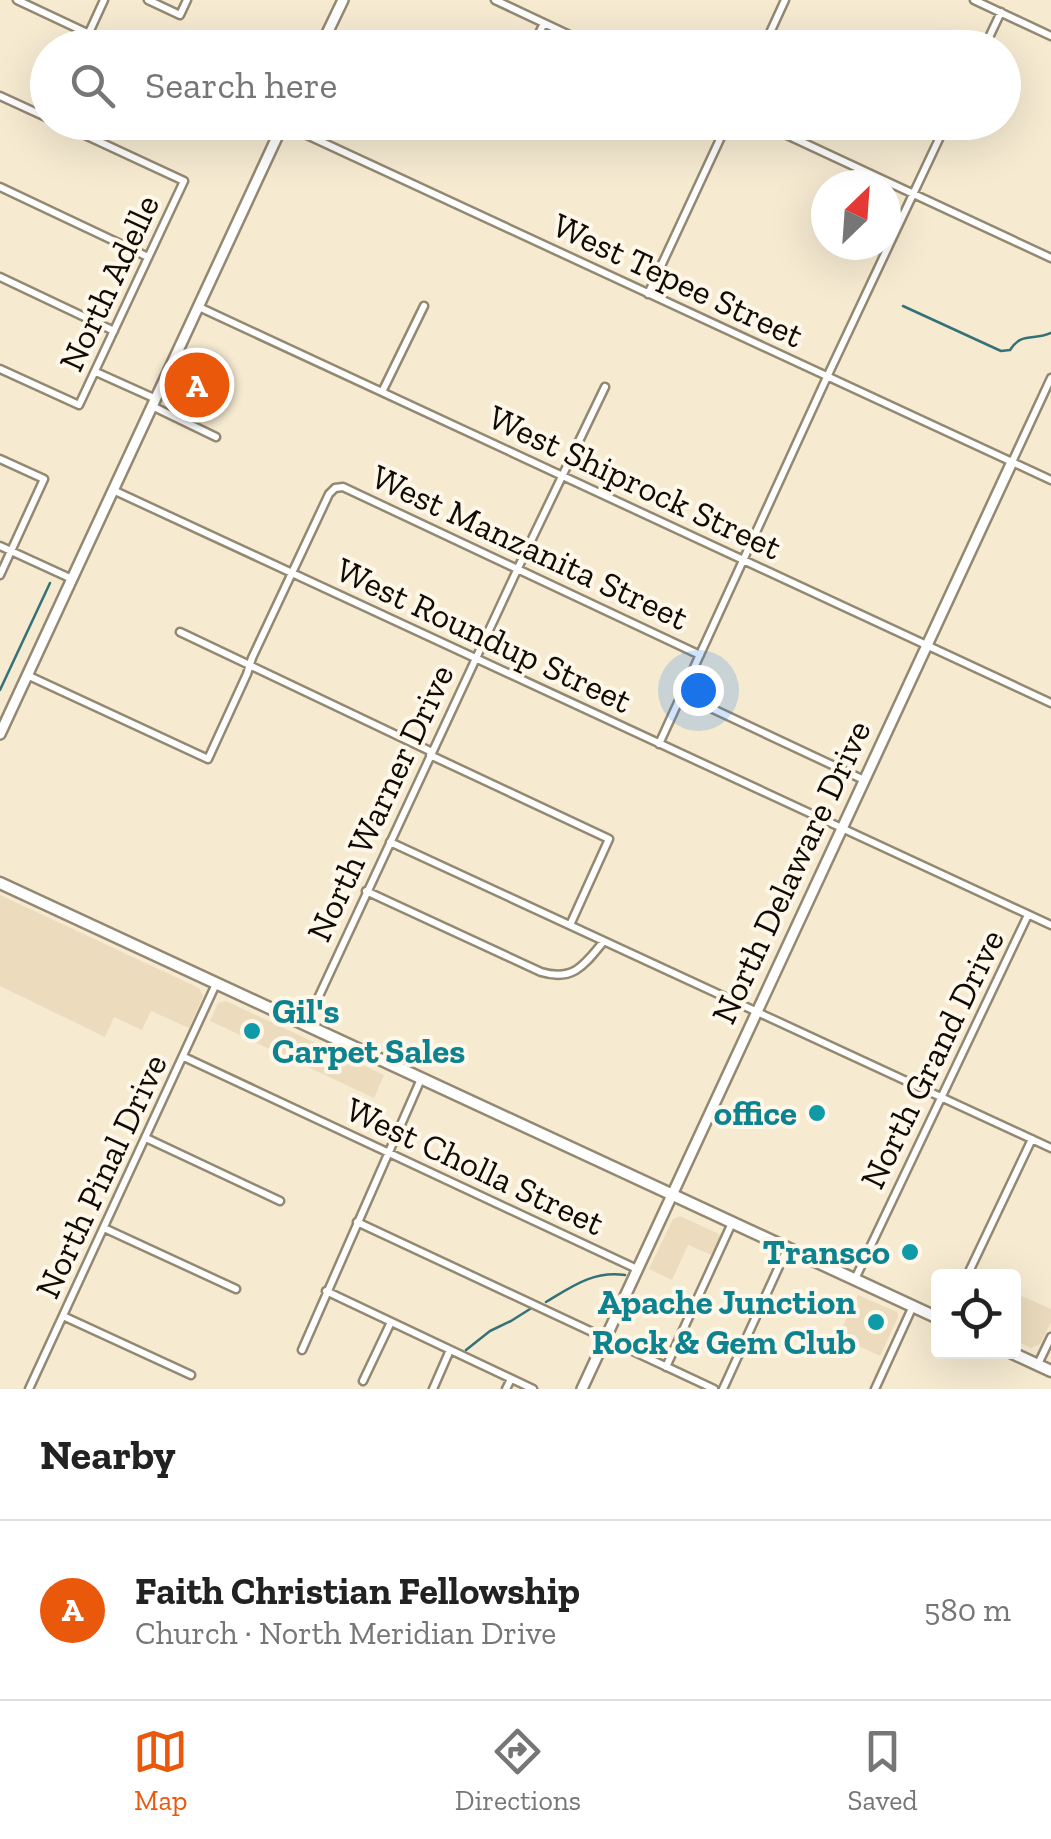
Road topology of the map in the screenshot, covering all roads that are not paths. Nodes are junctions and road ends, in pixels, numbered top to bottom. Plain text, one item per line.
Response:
1 (17, 0) edge
2 (104, 0) edge
3 (148, 0) edge
4 (187, 0) edge
5 (343, 0) edge
6 (495, 0) edge
7 (784, 0) edge
8 (974, 0) edge
9 (1000, 12) junction
10 (544, 23) junction
11 (82, 30) edge
12 (89, 30) edge
13 (329, 30) edge
14 (541, 30) edge
15 (559, 30) edge
16 (771, 30) edge
17 (992, 30) edge
18 (1051, 36) edge
19 (0, 96) edge
20 (30, 110) edge
21 (95, 140) edge
22 (274, 140) edge
23 (318, 140) edge
24 (720, 140) edge
25 (797, 140) edge
26 (938, 140) edge
27 (0, 187) edge
28 (912, 194) junction
29 (148, 257) junction
30 (1051, 258) edge
31 (0, 278) edge
32 (648, 294) junction
33 (424, 306) dead end
34 (198, 307) junction
35 (114, 331) junction
36 (0, 368) edge
37 (96, 372) junction
38 (826, 377) junction
39 (1051, 378) edge
40 (605, 387) dead end
41 (382, 392) junction
42 (154, 403) junction
43 (216, 437) dead end
44 (0, 459) edge
45 (1012, 462) junction
46 (562, 476) junction
47 (1051, 480) edge
48 (113, 490) junction
49 (0, 546) edge
50 (11, 551) junction
51 (744, 560) junction
52 (518, 568) junction
53 (291, 573) junction
54 (0, 575) edge
55 (72, 579) junction
56 (180, 632) dead end
57 (927, 646) junction
58 (700, 654) junction
59 (476, 658) junction
60 (249, 666) junction
61 (27, 675) junction
62 (682, 694) junction
63 (1051, 703) edge
64 (0, 734) edge
65 (658, 744) junction
66 (431, 754) junction
67 (864, 780) junction
68 (842, 828) junction
69 (390, 842) junction
70 (0, 883) edge
71 (366, 891) junction
72 (1028, 915) junction
73 (570, 925) junction
74 (1051, 926) edge
75 (604, 941) junction
76 (216, 983) junction
77 (757, 1011) junction
78 (305, 1025) junction
79 (184, 1058) junction
80 (422, 1079) junction
81 (941, 1096) junction
82 (146, 1138) junction
83 (1032, 1139) junction
84 (1051, 1148) edge
85 (388, 1153) junction
86 (671, 1195) junction
87 (280, 1201) dead end
88 (356, 1222) junction
89 (732, 1224) junction
90 (104, 1228) junction
91 (787, 1249) junction
92 (637, 1269) junction
93 (970, 1269) edge
94 (854, 1280) junction
95 (236, 1289) dead end
96 (326, 1291) junction
97 (913, 1306) junction
98 (931, 1315) edge
99 (63, 1316) junction
100 (391, 1322) junction
101 (1051, 1337) edge
102 (605, 1338) junction
103 (302, 1350) dead end
104 (450, 1350) junction
105 (1021, 1357) edge
106 (1038, 1364) junction
107 (666, 1367) junction
108 (1051, 1370) edge
109 (190, 1375) dead end
110 (511, 1379) junction
111 (364, 1381) dead end
112 (29, 1389) edge
113 (433, 1389) edge
114 (506, 1389) edge
115 (533, 1389) edge
116 (582, 1389) edge
117 (714, 1389) edge
118 (723, 1389) edge
119 (875, 1389) edge

1 - 11 street
2 - 12 street
3 - 4 street
5 - 13 street
6 - 10 street
7 - 16 street
8 - 9 street
9 - 17 street
9 - 18 street
10 - 14 street
10 - 15 street
19 - 20 street
21 - 29 street, North Adelle
22 - 34 street
23 - 32 street, West Tepee Street
24 - 32 street
25 - 28 street
26 - 28 street
27 - 29 street
28 - 30 street
28 - 38 street
29 - 35 street, North Adelle
31 - 35 street
32 - 38 street, West Tepee Street
33 - 41 street
34 - 41 street, West Shiprock Street
34 - 42 street
35 - 37 street, North Adelle
36 - 37 street, North Adelle
37 - 42 street
38 - 45 street, West Tepee Street
38 - 51 street
39 - 45 street, North Delaware Drive
40 - 46 street, North Warner Drive
41 - 46 street, West Shiprock Street
42 - 43 street
42 - 48 street
44 - 50 street
45 - 47 street, West Tepee Street
45 - 57 street, North Delaware Drive
46 - 51 street, West Shiprock Street
46 - 52 street, North Warner Drive
48 - 53 street, West Roundup Street
48 - 55 street
49 - 50 street
50 - 54 street
50 - 55 street
51 - 57 street, West Shiprock Street
51 - 58 street
52 - 53 street, West Manzanita Street
52 - 58 street, West Manzanita Street
52 - 59 street, North Warner Drive
53 - 59 street, West Roundup Street
53 - 60 street
55 - 61 street
56 - 60 street
57 - 63 street, West Shiprock Street
57 - 67 street, North Delaware Drive
58 - 62 street
59 - 65 street, West Roundup Street
59 - 66 street, North Warner Drive
60 - 61 street
60 - 66 street
61 - 64 street
62 - 65 street
62 - 67 street
65 - 68 street, West Roundup Street
66 - 69 street, North Warner Drive
66 - 73 street
67 - 68 street, North Delaware Drive
68 - 72 street, West Roundup Street
68 - 77 street, North Delaware Drive
69 - 71 street, North Warner Drive
69 - 73 street
70 - 76 main road
71 - 75 street
71 - 78 street, North Warner Drive
72 - 74 street, West Roundup Street
72 - 81 street, North Grand Drive
73 - 75 street
75 - 77 street
76 - 78 main road
76 - 79 street, North Pinal Drive
77 - 81 street
77 - 86 street, North Delaware Drive
78 - 80 main road
79 - 82 street, North Pinal Drive
79 - 85 street, West Cholla Street
80 - 85 street
80 - 86 main road
81 - 83 street
81 - 94 street, North Grand Drive
82 - 87 street
82 - 90 street, North Pinal Drive
83 - 84 street
83 - 93 street
85 - 88 street
85 - 92 street, West Cholla Street
86 - 89 main road
86 - 92 street, North Delaware Drive
88 - 96 street
88 - 102 street
89 - 91 main road
89 - 107 street
90 - 95 street
90 - 99 street, North Pinal Drive
91 - 94 main road
91 - 118 street
92 - 102 street, North Delaware Drive
94 - 97 main road
96 - 100 street
96 - 103 street
97 - 98 main road
97 - 119 street
99 - 109 street
99 - 112 street, North Pinal Drive
100 - 104 street
100 - 111 street
101 - 106 street
102 - 107 street
102 - 116 street, North Delaware Drive
104 - 110 street
104 - 113 street
105 - 106 main road
106 - 108 main road
107 - 117 street
110 - 114 street
110 - 115 street

